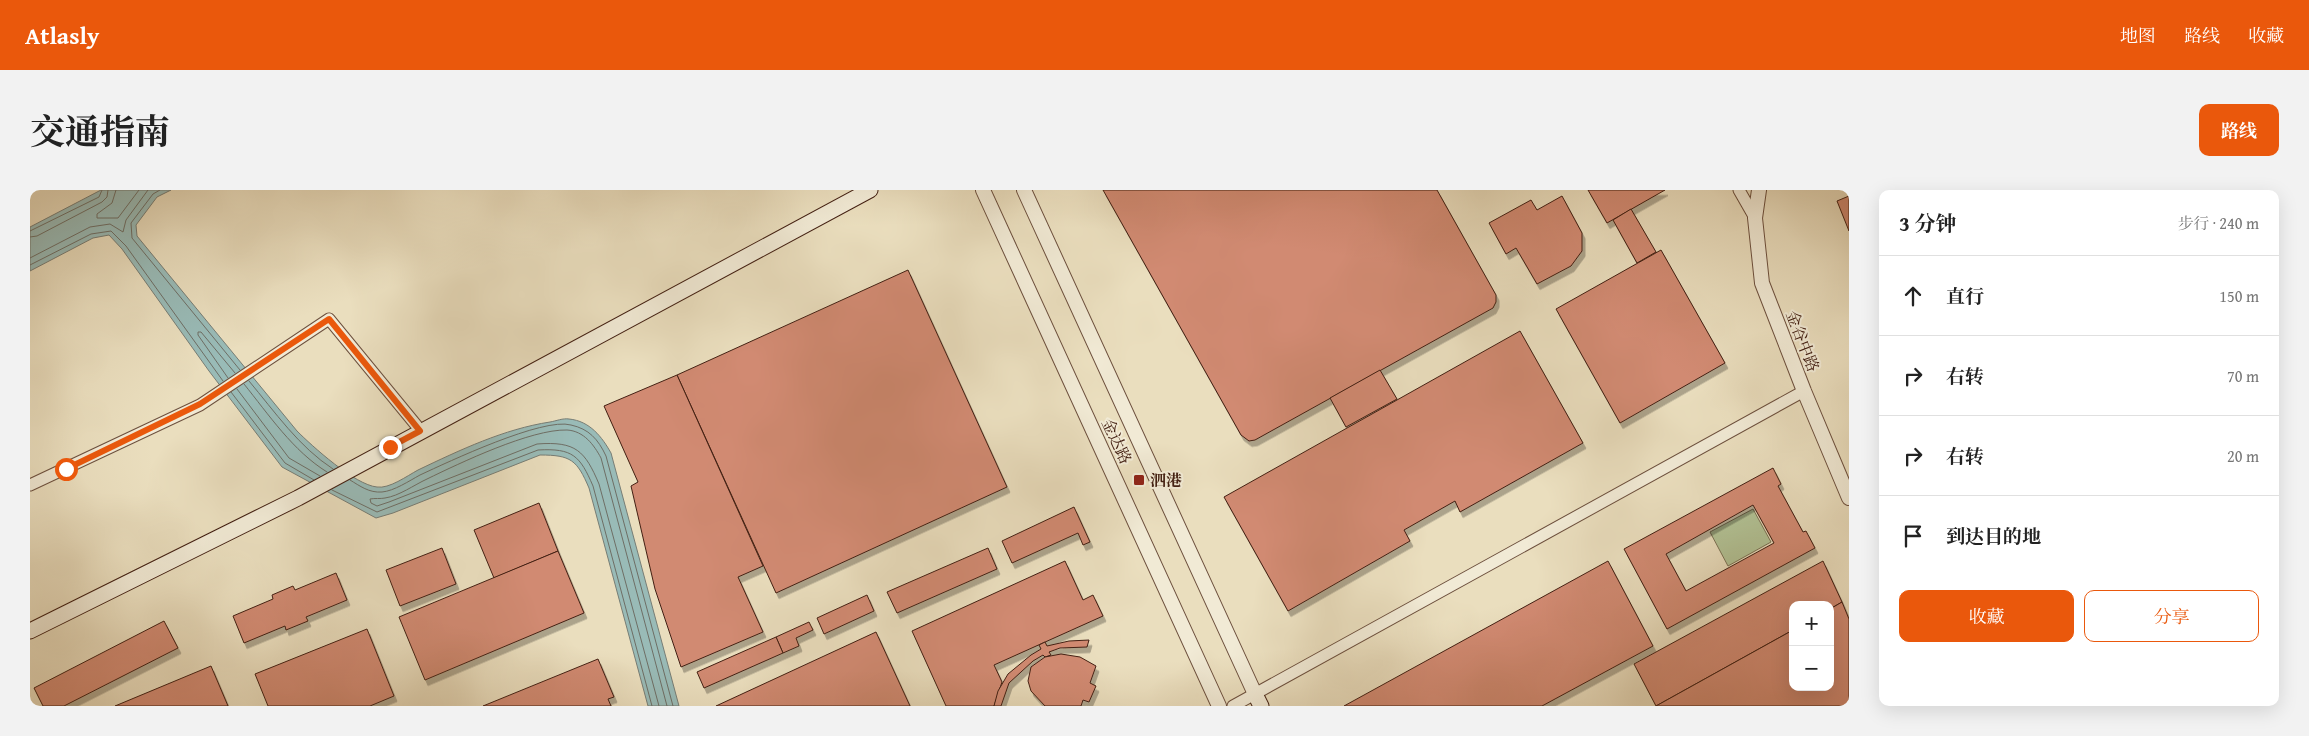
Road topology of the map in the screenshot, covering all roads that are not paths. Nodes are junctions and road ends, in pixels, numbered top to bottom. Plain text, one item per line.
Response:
1 (870, 190) edge
2 (983, 190) edge
3 (1024, 190) edge
4 (1739, 190) edge
5 (1759, 190) edge
6 (1755, 218) junction
7 (1804, 391) junction
8 (420, 431) junction
9 (30, 485) edge
10 (1849, 498) edge
11 (30, 631) edge
12 (1258, 700) edge
13 (1219, 706) edge
14 (1233, 706) edge

1 - 8 main road
2 - 13 street, 金达路
3 - 12 street
4 - 6 street
5 - 6 street, 金谷中路
6 - 7 street, 金谷中路
7 - 10 street, 金谷中路
7 - 12 street
8 - 9 street
8 - 11 main road
12 - 14 street

